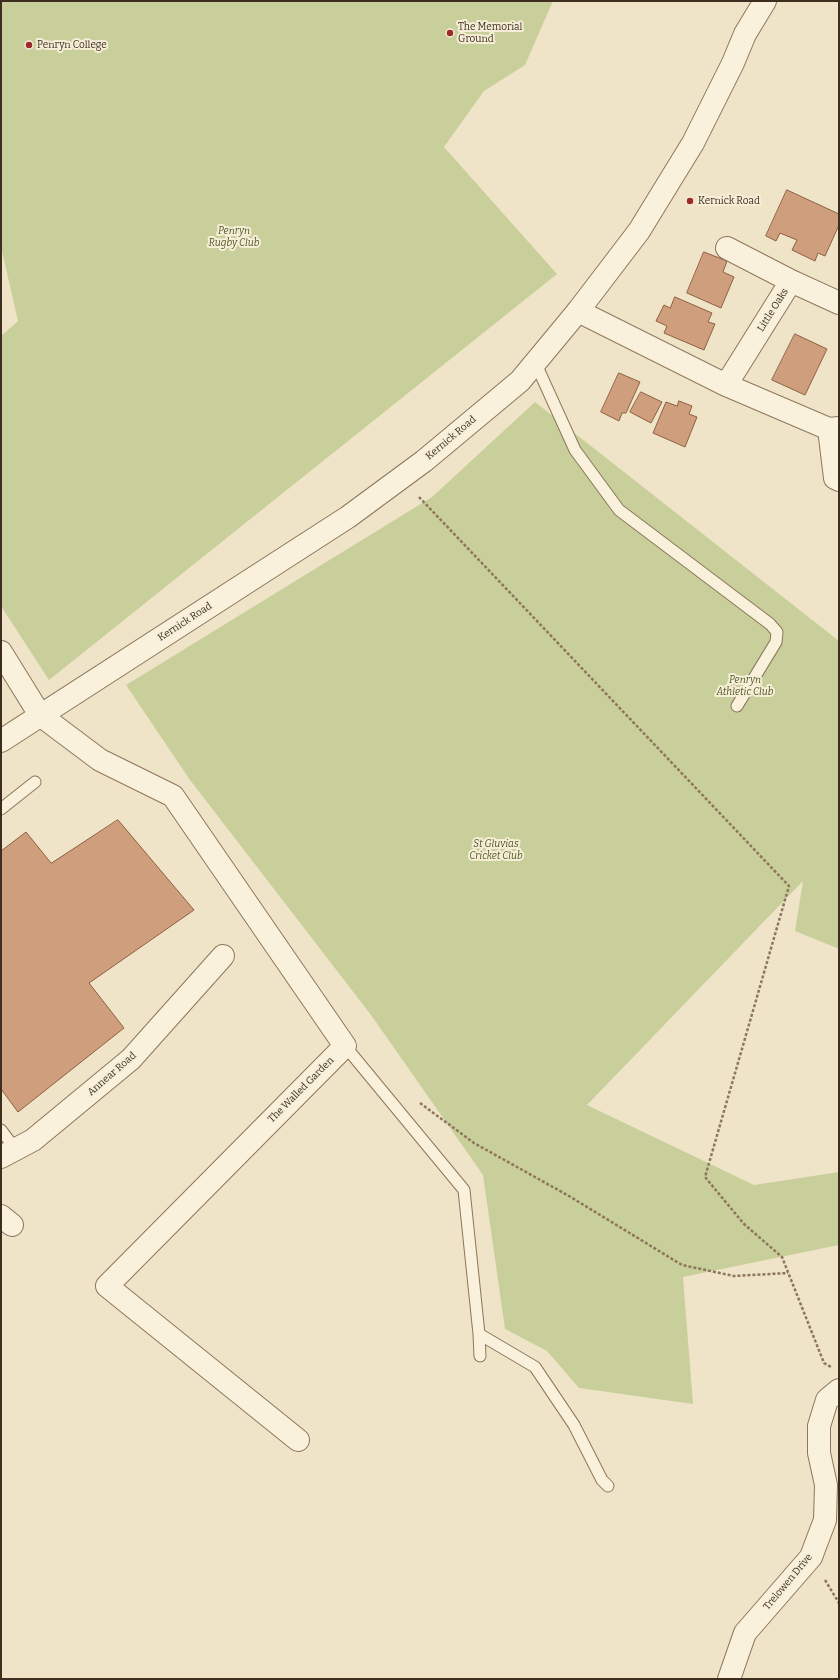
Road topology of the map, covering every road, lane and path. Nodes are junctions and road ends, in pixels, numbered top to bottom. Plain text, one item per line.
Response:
1 (765, 1) edge
2 (727, 248) dead end
3 (791, 280) junction
4 (839, 303) edge
5 (578, 311) junction
6 (536, 362) junction
7 (726, 385) junction
8 (834, 428) edge
9 (400, 478) junction
10 (839, 480) edge
11 (1, 652) edge
12 (737, 706) dead end
13 (40, 715) junction
14 (1, 740) edge
15 (35, 782) dead end
16 (1, 809) edge
17 (223, 956) dead end
18 (345, 1046) junction
19 (419, 1102) dead end
20 (1, 1130) edge
21 (8, 1154) edge
22 (788, 1273) junction
23 (479, 1334) junction
24 (480, 1356) dead end
25 (834, 1369) dead end
26 (839, 1390) edge
27 (298, 1440) dead end
28 (608, 1486) dead end
29 (729, 1679) edge

1 - 5 street, Kernick Road
2 - 3 street
3 - 4 street, Little Oaks
3 - 7 street, Little Oaks
5 - 6 street, Kernick Road
5 - 7 street
6 - 9 street, Kernick Road
6 - 12 lane
7 - 8 street
8 - 10 street
9 - 13 street, Kernick Road
9 - 22 path
11 - 13 street
13 - 14 street, Kernick Road
13 - 18 street
15 - 16 lane
17 - 21 street, Annear Road
18 - 23 lane
18 - 27 street, The Walled Garden
19 - 22 path
20 - 21 lane
22 - 25 path
23 - 24 lane
23 - 28 lane
26 - 29 street, Trelowen Drive

